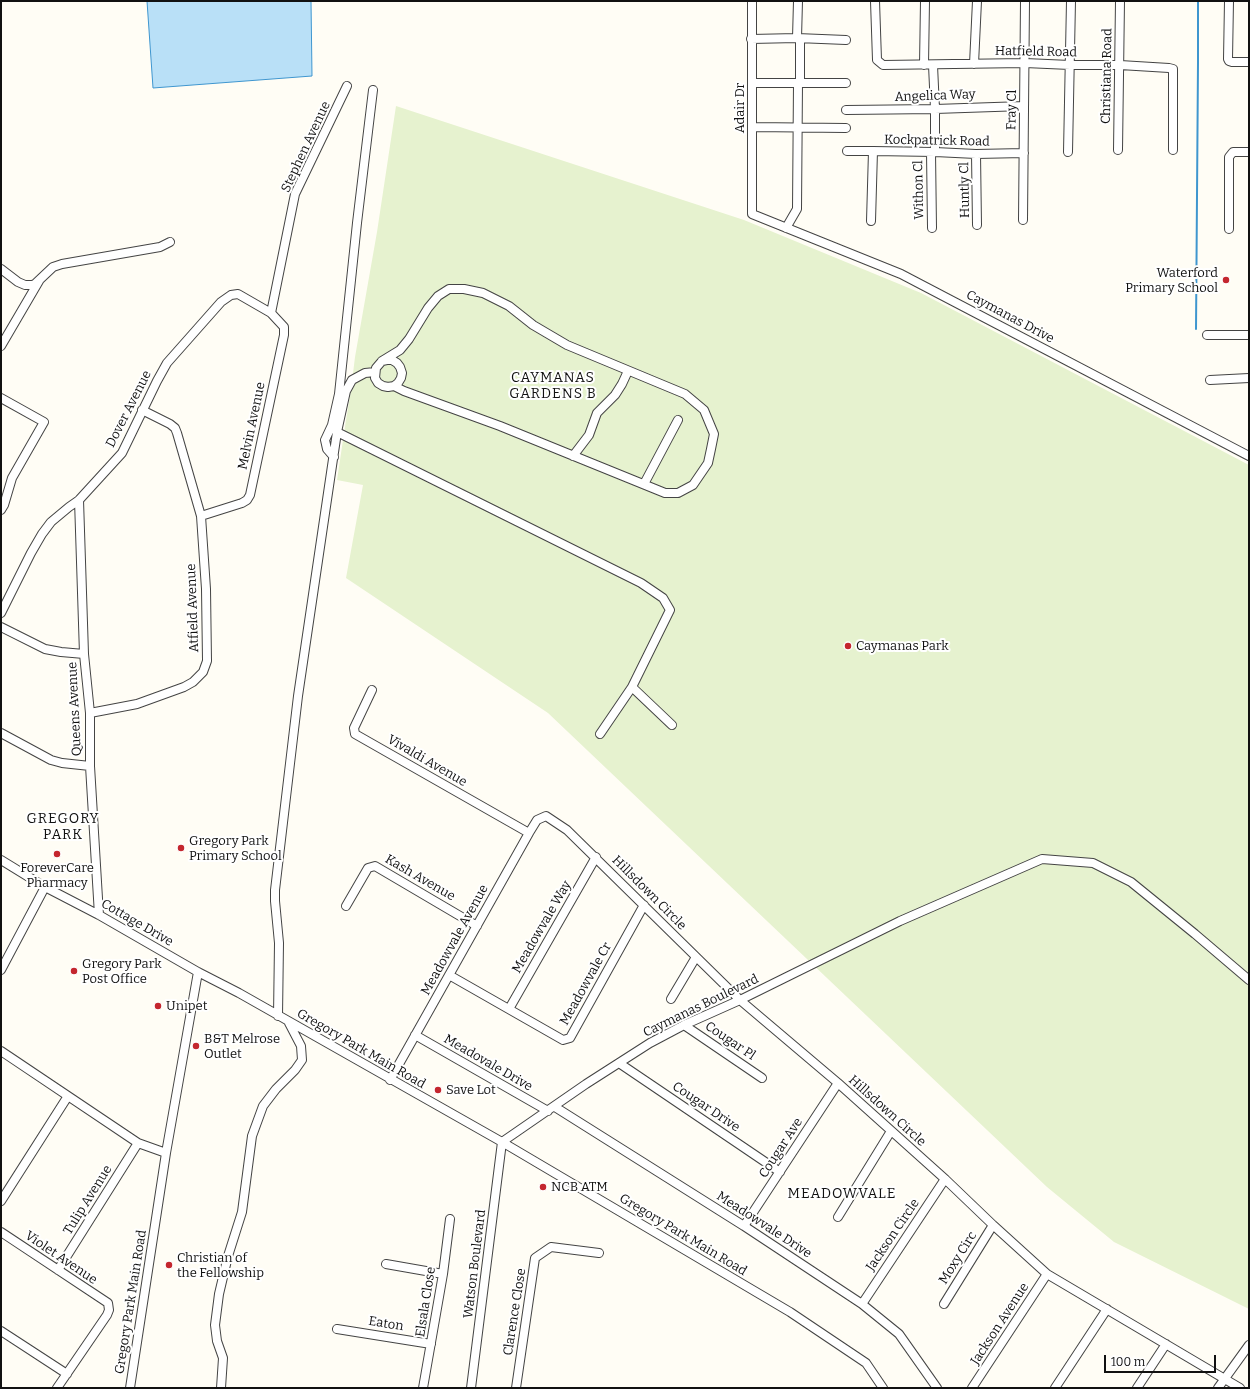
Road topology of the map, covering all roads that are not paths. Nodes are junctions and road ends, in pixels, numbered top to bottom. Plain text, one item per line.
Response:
1 (752, 1) edge
2 (798, 1) edge
3 (875, 1) edge
4 (925, 1) edge
5 (977, 1) edge
6 (1025, 1) edge
7 (1071, 1) edge
8 (1120, 1) edge
9 (1229, 1) edge
10 (799, 38) junction
11 (751, 39) junction
12 (846, 40) dead end
13 (1249, 62) edge
14 (1025, 63) junction
15 (933, 64) junction
16 (974, 64) junction
17 (924, 65) junction
18 (1070, 65) junction
19 (1120, 65) junction
20 (752, 83) junction
21 (799, 83) junction
22 (846, 83) dead end
23 (347, 86) dead end
24 (373, 90) dead end
25 (1024, 106) junction
26 (935, 109) junction
27 (846, 110) dead end
28 (752, 127) junction
29 (798, 128) junction
30 (846, 128) dead end
31 (1118, 150) dead end
32 (1173, 150) dead end
33 (847, 151) dead end
34 (873, 151) junction
35 (933, 152) junction
36 (1068, 152) dead end
37 (1249, 152) edge
38 (1024, 153) junction
39 (976, 154) junction
40 (752, 214) joint
41 (1023, 220) dead end
42 (871, 221) dead end
43 (977, 225) dead end
44 (786, 228) junction
45 (932, 228) dead end
46 (1229, 229) dead end
47 (170, 242) dead end
48 (1, 269) edge
49 (41, 279) junction
50 (271, 313) junction
51 (1207, 335) dead end
52 (1249, 335) edge
53 (1, 346) edge
54 (382, 362) junction
55 (628, 371) junction
56 (375, 372) junction
57 (1249, 378) edge
58 (1210, 380) dead end
59 (394, 386) junction
60 (1, 398) edge
61 (142, 410) junction
62 (678, 420) dead end
63 (337, 432) junction
64 (334, 456) junction
65 (573, 456) junction
66 (1249, 456) edge
67 (644, 484) junction
68 (79, 500) junction
69 (1, 510) edge
70 (201, 516) junction
71 (1, 613) edge
72 (1, 627) edge
73 (84, 654) junction
74 (632, 687) junction
75 (372, 690) dead end
76 (90, 713) junction
77 (672, 725) dead end
78 (1, 733) edge
79 (600, 734) dead end
80 (90, 766) junction
81 (546, 816) joint
82 (529, 833) junction
83 (596, 857) junction
84 (1, 860) edge
85 (45, 887) junction
86 (644, 905) junction
87 (346, 906) dead end
88 (99, 915) junction
89 (477, 926) junction
90 (696, 957) junction
91 (1, 970) edge
92 (198, 972) junction
93 (449, 975) junction
94 (1249, 980) edge
95 (671, 999) dead end
96 (740, 1000) junction
97 (509, 1009) junction
98 (278, 1016) junction
99 (289, 1022) junction
100 (684, 1025) junction
101 (415, 1035) junction
102 (1, 1050) edge
103 (620, 1063) junction
104 (762, 1078) dead end
105 (390, 1080) junction
106 (838, 1083) junction
107 (68, 1096) junction
108 (551, 1109) junction
109 (891, 1131) junction
110 (138, 1142) junction
111 (502, 1142) junction
112 (166, 1153) junction
113 (780, 1172) junction
114 (945, 1179) junction
115 (1, 1201) edge
116 (838, 1218) dead end
117 (450, 1220) dead end
118 (993, 1225) junction
119 (744, 1226) junction
120 (1, 1232) edge
121 (599, 1253) dead end
122 (386, 1264) dead end
123 (58, 1270) junction
124 (443, 1274) junction
125 (1047, 1274) junction
126 (862, 1304) junction
127 (944, 1304) dead end
128 (1107, 1309) junction
129 (337, 1329) dead end
130 (1, 1331) edge
131 (431, 1344) junction
132 (1166, 1344) junction
133 (1248, 1348) edge
134 (67, 1374) junction
135 (1224, 1378) junction
136 (57, 1388) edge
137 (130, 1388) edge
138 (221, 1388) edge
139 (424, 1388) edge
140 (471, 1388) edge
141 (516, 1388) edge
142 (883, 1388) edge
143 (937, 1388) edge
144 (972, 1388) edge
145 (1055, 1388) edge
146 (1137, 1388) edge
147 (1218, 1388) edge
148 (1240, 1388) edge

1 - 11 street, Adair Dr
2 - 10 street
3 - 17 street, Hatfield Road
4 - 17 street
5 - 16 street
6 - 14 street, Fray Cl
7 - 18 street
8 - 19 street, Christiana Road
9 - 13 street
10 - 11 street
10 - 12 street
10 - 21 street
11 - 20 street, Adair Dr
14 - 16 street, Hatfield Road
14 - 18 street, Hatfield Road
14 - 25 street, Fray Cl
15 - 16 street, Hatfield Road
15 - 17 street, Hatfield Road
15 - 26 street, Withon Cl
18 - 19 street, Hatfield Road
18 - 36 street
19 - 31 street, Christiana Road
19 - 32 street, Hatfield Road
20 - 21 street
20 - 28 street, Adair Dr
21 - 22 street
21 - 29 street
23 - 50 street, Stephen Avenue
24 - 64 street
25 - 26 street, Angelica Way
25 - 38 street, Fray Cl
26 - 27 street, Angelica Way
26 - 35 street, Withon Cl
28 - 29 street
28 - 40 street, Adair Dr
29 - 30 street
29 - 44 street
33 - 34 street, Kockpatrick Road
34 - 35 street, Kockpatrick Road
34 - 42 street, Kockpatrick Road
35 - 39 street, Kockpatrick Road
35 - 45 street, Withon Cl
37 - 46 street
38 - 39 street, Kockpatrick Road
38 - 41 street, Fray Cl
39 - 43 street, Huntly Cl
40 - 44 street, Caymanas Drive
44 - 66 street, Caymanas Drive
47 - 49 street
48 - 49 street
49 - 53 street
50 - 61 street, Dover Avenue
50 - 70 street, Melvin Avenue
51 - 52 street
54 - 55 street
54 - 56 street
54 - 59 street
55 - 65 street
55 - 67 street
56 - 59 street
56 - 63 street
57 - 58 street
59 - 65 street
60 - 69 street
61 - 68 street, Dover Avenue
61 - 70 street, Atfield Avenue
62 - 67 street
63 - 64 street
63 - 74 street
64 - 98 street
65 - 67 street
68 - 71 street, Dover Avenue
68 - 73 street, Queens Avenue
70 - 76 street, Atfield Avenue
72 - 73 street
73 - 76 street, Queens Avenue
74 - 77 street
74 - 79 street
75 - 82 street, Vivaldi Avenue
76 - 80 street, Queens Avenue
78 - 80 street
80 - 88 street, Queens Avenue
81 - 82 street, Meadowvale Avenue
81 - 83 street, Hillsdown Circle
82 - 89 street, Meadowvale Avenue
83 - 86 street, Hillsdown Circle
83 - 97 street, Meadowvale Way
84 - 85 street, Cottage Drive
85 - 88 street, Cottage Drive
85 - 91 street
86 - 90 street, Hillsdown Circle
86 - 97 street, Meadowvale Cr
87 - 89 street, Kash Avenue
88 - 92 street, Cottage Drive
89 - 93 street, Meadowvale Avenue
90 - 95 street
90 - 96 street, Hillsdown Circle
92 - 98 street, Gregory Park Main Road
92 - 112 street, Gregory Park Main Road
93 - 97 street, Meadowvale Cr
93 - 101 street, Meadowvale Avenue
94 - 96 street, Caymanas Boulevard
96 - 100 street, Caymanas Boulevard
96 - 106 street, Hillsdown Circle
98 - 99 street, Gregory Park Main Road
99 - 105 street, Gregory Park Main Road
99 - 138 street
100 - 103 street, Caymanas Boulevard
100 - 104 street, Cougar Pl
101 - 105 street, Meadowvale Avenue
101 - 108 street, Meadovale Drive
102 - 107 street
103 - 108 street, Caymanas Boulevard
103 - 113 street, Cougar Drive
105 - 111 street, Gregory Park Main Road
106 - 109 street, Hillsdown Circle
106 - 113 street, Cougar Ave
107 - 110 street
107 - 115 street
108 - 111 street, Caymanas Boulevard
108 - 119 street, Meadowvale Drive
109 - 114 street, Hillsdown Circle
109 - 116 street
110 - 112 street
110 - 123 street, Tulip Avenue
111 - 140 street, Watson Boulevard
111 - 142 street, Gregory Park Main Road
112 - 137 street, Gregory Park Main Road
113 - 119 street, Cougar Ave
114 - 118 street, Hillsdown Circle
114 - 126 street, Jackson Circle
117 - 124 street, Elsala Close
118 - 125 street, Hillsdown Circle
118 - 127 street, Moxy Circ
119 - 126 street, Meadowvale Drive
120 - 123 street, Violet Avenue
121 - 141 street, Clarence Close
122 - 124 street
123 - 134 street, Violet Avenue
124 - 131 street, Elsala Close
125 - 128 street, Hillsdown Circle
125 - 144 street, Jackson Avenue
126 - 143 street, Meadowvale Drive
128 - 132 street, Hillsdown Circle
128 - 145 street
129 - 131 street, Eaton
130 - 134 street
131 - 139 street, Elsala Close
132 - 135 street, Hillsdown Circle
132 - 146 street
133 - 135 street
134 - 136 street
135 - 147 street
135 - 148 street, Hillsdown Circle

